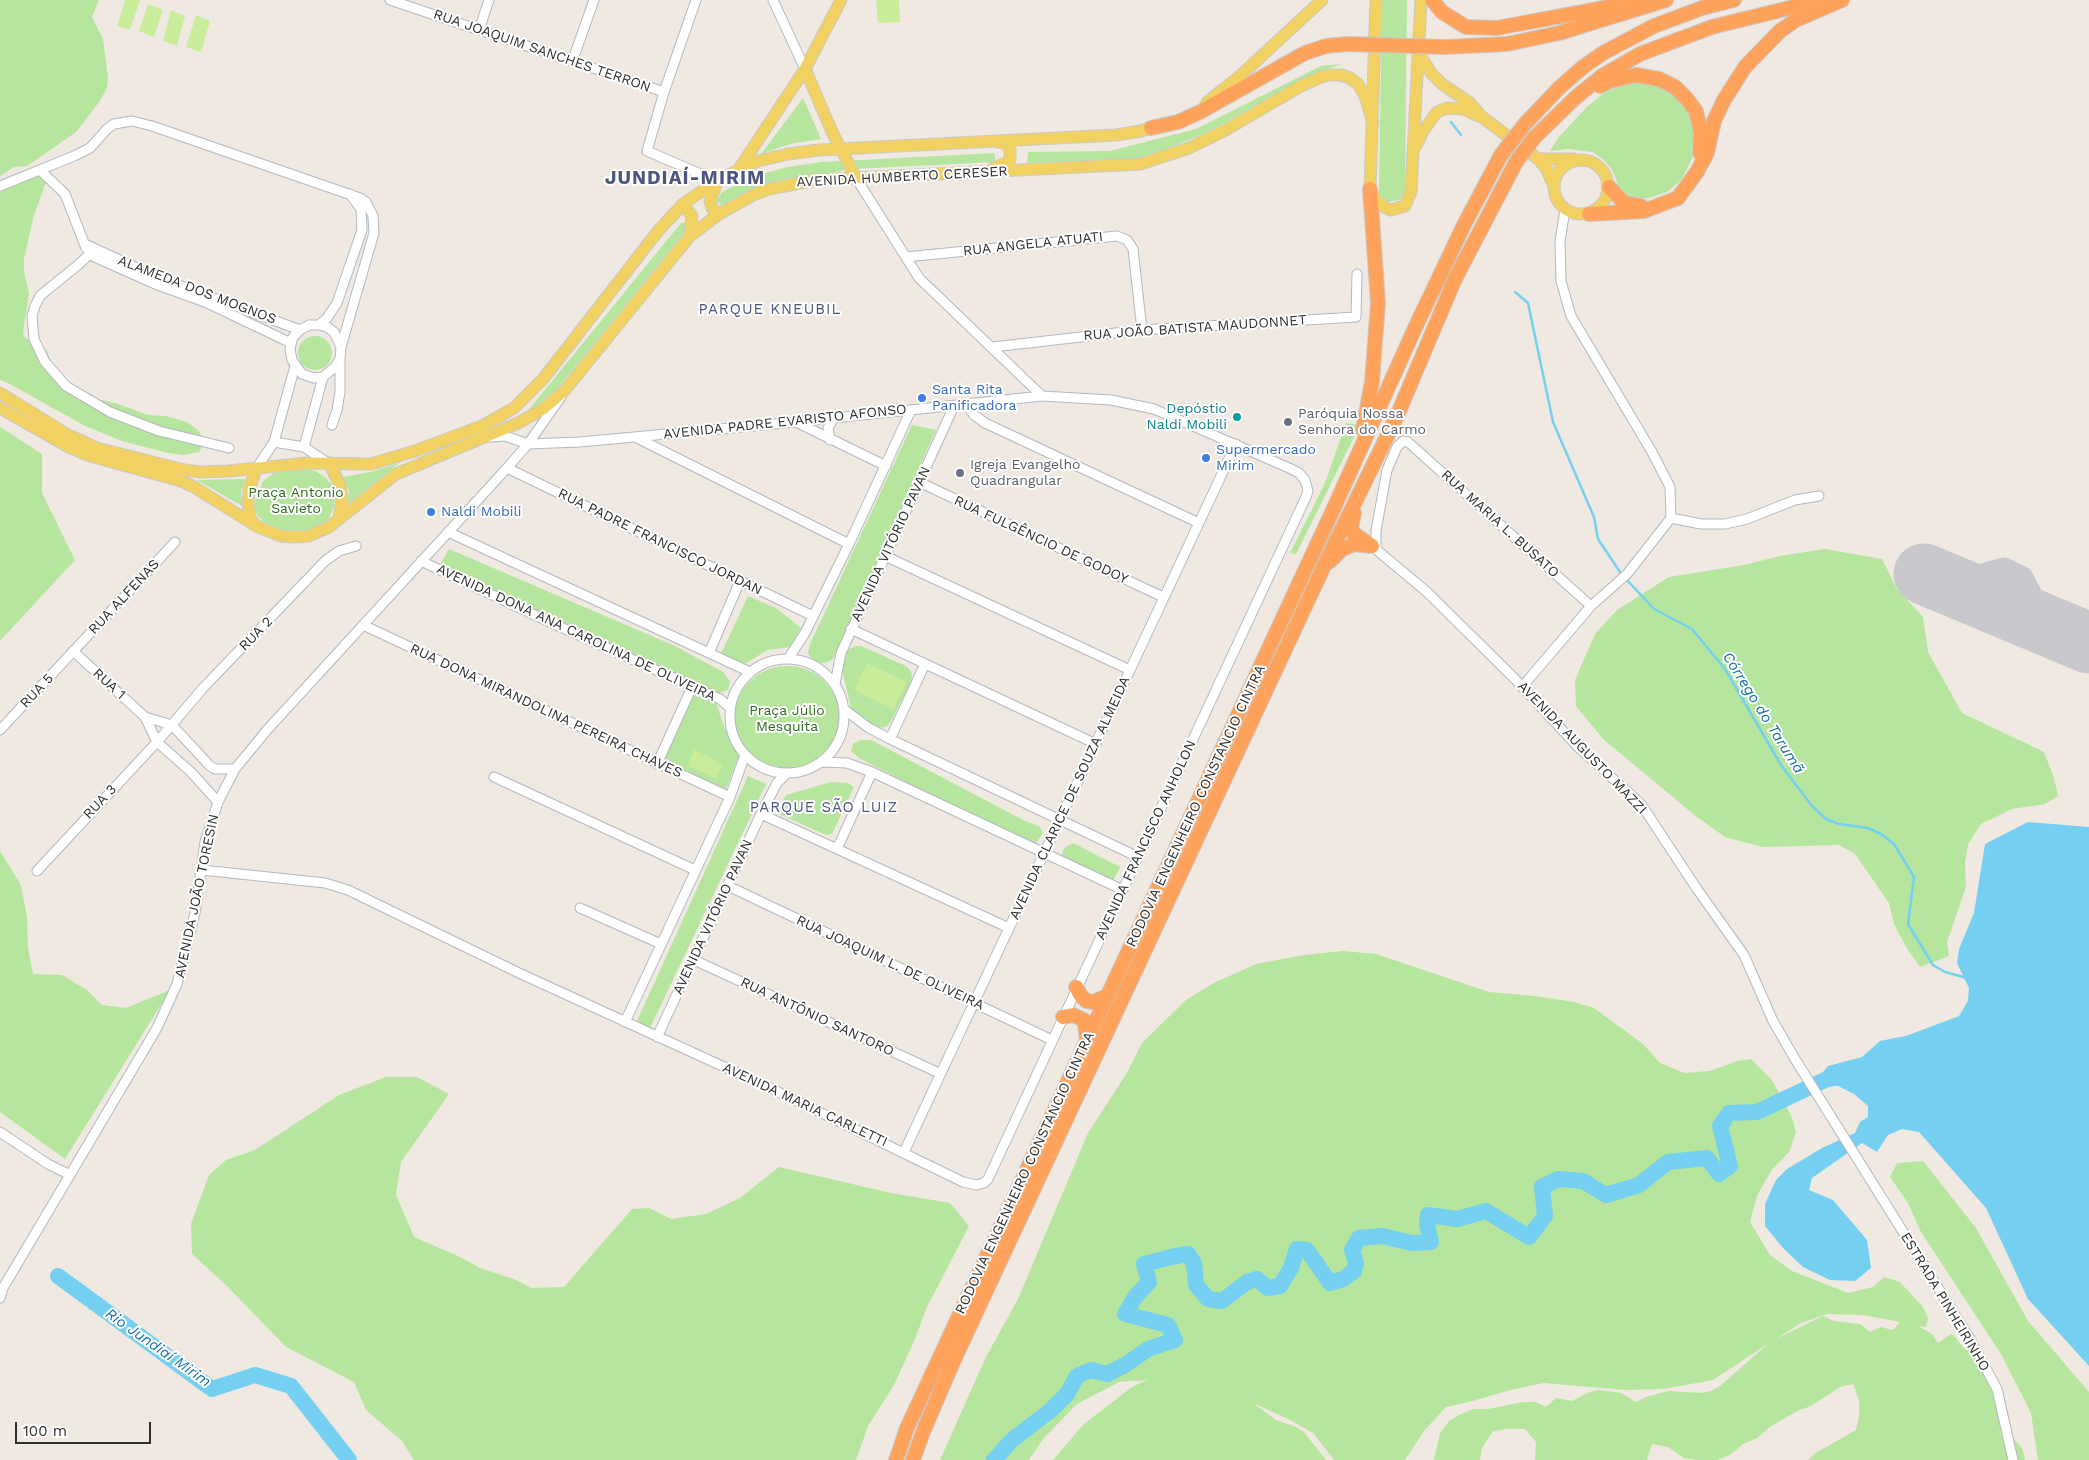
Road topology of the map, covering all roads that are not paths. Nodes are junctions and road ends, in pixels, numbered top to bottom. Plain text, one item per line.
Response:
1 (390, 0) edge
2 (489, 0) edge
3 (594, 0) edge
4 (696, 0) edge
5 (774, 0) edge
6 (841, 0) edge
7 (1322, 0) edge
8 (1376, 0) edge
9 (1421, 0) edge
10 (1432, 0) edge
11 (1646, 0) edge
12 (1666, 0) edge
13 (1734, 0) edge
14 (1822, 0) edge
15 (1842, 0) edge
16 (478, 30) junction
17 (1419, 52) junction
18 (572, 62) junction
19 (805, 70) junction
20 (664, 92) junction
21 (1575, 98) junction
22 (1482, 117) junction
23 (1373, 123) junction
24 (1151, 128) junction
25 (989, 140) junction
26 (842, 149) junction
27 (1412, 156) junction
28 (1538, 159) junction
29 (1578, 160) junction
30 (1701, 163) junction
31 (40, 170) junction
32 (738, 170) junction
33 (971, 171) junction
34 (856, 178) junction
35 (715, 182) junction
36 (0, 186) edge
37 (1554, 186) junction
38 (1609, 187) junction
39 (1370, 190) junction
40 (350, 194) junction
41 (682, 204) junction
42 (1654, 207) junction
43 (1565, 210) junction
44 (719, 214) junction
45 (1589, 214) junction
46 (690, 236) junction
47 (92, 252) junction
48 (906, 257) junction
49 (1357, 274) dead end
50 (319, 324) junction
51 (300, 330) junction
52 (1142, 330) junction
53 (291, 343) junction
54 (341, 347) junction
55 (992, 347) junction
56 (340, 359) junction
57 (295, 366) junction
58 (323, 377) junction
59 (565, 390) junction
60 (0, 393) edge
61 (1042, 396) junction
62 (966, 404) junction
63 (954, 406) junction
64 (0, 408) edge
65 (911, 410) junction
66 (834, 418) junction
67 (796, 422) junction
68 (332, 426) dead end
69 (636, 436) junction
70 (484, 438) junction
71 (830, 440) junction
72 (274, 442) junction
73 (528, 444) junction
74 (1236, 444) junction
75 (304, 447) junction
76 (229, 448) dead end
77 (1360, 449) junction
78 (329, 463) junction
79 (886, 466) junction
80 (507, 468) junction
81 (256, 469) junction
82 (1366, 481) junction
83 (919, 482) junction
84 (1819, 496) dead end
85 (1306, 497) joint
86 (1671, 518) junction
87 (339, 519) junction
88 (1200, 523) junction
89 (258, 527) junction
90 (448, 532) junction
91 (175, 542) dead end
92 (849, 544) junction
93 (356, 546) dead end
94 (1374, 548) junction
95 (885, 556) junction
96 (421, 561) junction
97 (1323, 568) junction
98 (740, 581) junction
99 (1163, 597) junction
100 (1591, 606) junction
101 (813, 616) junction
102 (363, 625) junction
103 (851, 629) junction
104 (73, 652) junction
105 (709, 654) junction
106 (788, 659) junction
107 (925, 664) junction
108 (1130, 670) junction
109 (750, 672) junction
110 (835, 684) junction
111 (692, 686) junction
112 (1522, 687) junction
113 (730, 708) junction
114 (845, 710) junction
115 (145, 717) junction
116 (172, 725) junction
117 (0, 730) edge
118 (163, 734) joint
119 (890, 739) junction
120 (157, 742) junction
121 (1096, 744) junction
122 (745, 755) junction
123 (202, 759) junction
124 (822, 762) junction
125 (657, 764) junction
126 (235, 770) junction
127 (191, 772) junction
128 (872, 772) junction
129 (786, 774) junction
130 (494, 778) dead end
131 (730, 797) junction
132 (218, 802) junction
133 (761, 814) junction
134 (1060, 820) junction
135 (837, 849) junction
136 (1045, 854) junction
137 (1138, 857) junction
138 (202, 870) junction
139 (695, 870) junction
140 (37, 871) dead end
141 (728, 886) junction
142 (1123, 890) junction
143 (580, 908) dead end
144 (1009, 928) junction
145 (661, 944) junction
146 (694, 960) junction
147 (1076, 987) junction
148 (1107, 996) junction
149 (973, 1002) junction
150 (1063, 1017) junction
151 (625, 1022) junction
152 (657, 1037) junction
153 (1052, 1040) junction
154 (1087, 1040) junction
155 (939, 1073) junction
156 (0, 1132) edge
157 (904, 1152) junction
158 (1855, 1154) joint
159 (70, 1175) junction
160 (984, 1183) joint
161 (0, 1298) edge
162 (896, 1460) edge
163 (914, 1460) edge
164 (2013, 1460) edge

1 - 16 street, RUA JOAQUIM SANCHES TERRON
2 - 16 street
3 - 18 street
4 - 20 street
5 - 19 street
6 - 19 main road
7 - 24 main road
8 - 23 main road
9 - 17 main road
10 - 11 highway
12 - 24 highway, bridge
13 - 77 highway, RODOVIA ENGENHEIRO CONSTANCIO CINTRA, bridge
14 - 21 highway
15 - 30 highway
16 - 18 street, RUA JOAQUIM SANCHES TERRON
17 - 22 main road
17 - 27 main road
18 - 20 street, RUA JOAQUIM SANCHES TERRON
19 - 26 main road
19 - 32 main road
20 - 35 street
21 - 30 highway
21 - 82 highway, RODOVIA ENGENHEIRO CONSTANCIO CINTRA, bridge
22 - 27 main road
22 - 28 main road
23 - 33 main road, AVENIDA HUMBERTO CERESER
23 - 39 main road
24 - 25 main road
25 - 26 main road
25 - 33 main road
26 - 32 main road
26 - 34 main road
27 - 39 main road
28 - 29 main road
28 - 37 main road
29 - 37 main road
29 - 38 main road
30 - 42 highway
31 - 36 street
31 - 40 street
31 - 47 street
32 - 35 main road
33 - 34 main road, AVENIDA HUMBERTO CERESER
34 - 44 main road, AVENIDA HUMBERTO CERESER
34 - 48 street
35 - 41 main road
35 - 44 main road
37 - 43 main road
38 - 42 highway
38 - 45 main road
39 - 77 highway
40 - 50 street
40 - 54 street
41 - 46 main road
41 - 78 main road
42 - 45 highway
43 - 45 main road
43 - 86 street
44 - 46 main road, AVENIDA HUMBERTO CERESER
46 - 59 main road, AVENIDA HUMBERTO CERESER
47 - 51 street, ALAMEDA DOS MOGNOS
47 - 53 street, ALAMEDA DOS MOGNOS
47 - 76 street
48 - 52 street, RUA ANGELA ATUATI
48 - 55 street
49 - 52 street, RUA JOÃO BATISTA MAUDONNET
50 - 51 street
50 - 54 street
51 - 53 street
52 - 55 street, RUA JOÃO BATISTA MAUDONNET
53 - 57 street
54 - 56 street
55 - 61 street
56 - 58 street
56 - 68 street
57 - 58 street
57 - 72 street
58 - 75 street
59 - 70 main road, AVENIDA HUMBERTO CERESER
59 - 73 street, AVENIDA JOÃO TORESIN
60 - 81 main road
61 - 62 street, AVENIDA PADRE EVARISTO AFONSO
61 - 74 street, AVENIDA PADRE EVARISTO AFONSO
62 - 63 street, AVENIDA PADRE EVARISTO AFONSO
62 - 88 street
63 - 65 street, AVENIDA PADRE EVARISTO AFONSO
63 - 83 street, AVENIDA VITÓRIO PAVAN
64 - 89 main road, AVENIDA HUMBERTO CERESER
65 - 66 street, AVENIDA PADRE EVARISTO AFONSO
65 - 79 street
66 - 67 street, AVENIDA PADRE EVARISTO AFONSO
66 - 71 street
67 - 69 street, AVENIDA PADRE EVARISTO AFONSO
67 - 71 street
69 - 73 street, AVENIDA PADRE EVARISTO AFONSO
69 - 92 street
70 - 73 street
70 - 87 main road, AVENIDA HUMBERTO CERESER
71 - 79 street
72 - 75 street
72 - 81 street
73 - 80 street, AVENIDA JOÃO TORESIN
74 - 85 street, AVENIDA PADRE EVARISTO AFONSO
74 - 88 street, AVENIDA CLARICE DE SOUZA ALMEIDA
75 - 78 street
77 - 148 highway, RODOVIA ENGENHEIRO CONSTANCIO CINTRA
78 - 81 main road
78 - 87 main road
79 - 92 street
80 - 90 street, AVENIDA JOÃO TORESIN
80 - 98 street, RUA PADRE FRANCISCO JORDAN
81 - 89 main road
82 - 94 highway
82 - 97 highway, RODOVIA ENGENHEIRO CONSTANCIO CINTRA
83 - 95 street, AVENIDA VITÓRIO PAVAN
83 - 99 street, RUA FULGÊNCIO DE GODOY
84 - 86 street
85 - 137 street, AVENIDA FRANCISCO ANHOLON
86 - 100 street
87 - 89 main road, AVENIDA HUMBERTO CERESER
88 - 99 street, AVENIDA CLARICE DE SOUZA ALMEIDA
90 - 96 street, AVENIDA JOÃO TORESIN
90 - 105 street
91 - 104 street, RUA ALFENAS
92 - 101 street
93 - 116 street, RUA 2
94 - 97 highway
94 - 100 street, RUA MARIA L. BUSATO
94 - 112 street, AVENIDA AUGUSTO MAZZI
95 - 103 street, AVENIDA VITÓRIO PAVAN
95 - 108 street
96 - 102 street, AVENIDA JOÃO TORESIN
96 - 111 street, AVENIDA DONA ANA CAROLINA DE OLIVEIRA
97 - 163 highway, RODOVIA ENGENHEIRO CONSTANCIO CINTRA
98 - 101 street, RUA PADRE FRANCISCO JORDAN
98 - 105 street
99 - 108 street, AVENIDA CLARICE DE SOUZA ALMEIDA
100 - 112 street
101 - 106 street
102 - 125 street, RUA DONA MIRANDOLINA PEREIRA CHAVES
102 - 126 street, AVENIDA JOÃO TORESIN
103 - 107 street
103 - 110 street, AVENIDA VITÓRIO PAVAN
104 - 115 street, RUA 1
104 - 117 street, RUA 5
105 - 109 street
106 - 109 street
106 - 110 street
107 - 119 street
107 - 121 street
108 - 121 street, AVENIDA CLARICE DE SOUZA ALMEIDA
109 - 113 street
110 - 114 street
111 - 113 street, AVENIDA DONA ANA CAROLINA DE OLIVEIRA
111 - 125 street
112 - 158 street, AVENIDA AUGUSTO MAZZI
113 - 122 street
114 - 119 street
114 - 124 street
115 - 116 street, RUA 1
115 - 120 street, RUA 1
116 - 118 street, RUA 2
116 - 123 street
118 - 120 street, RUA 3
119 - 134 street
120 - 127 street
120 - 140 street, RUA 3
121 - 134 street, AVENIDA CLARICE DE SOUZA ALMEIDA
122 - 129 street
122 - 131 street
123 - 126 street
123 - 127 street
124 - 128 street
124 - 129 street
125 - 131 street, RUA DONA MIRANDOLINA PEREIRA CHAVES
126 - 132 street, AVENIDA JOÃO TORESIN
127 - 132 street
128 - 135 street
128 - 136 street
129 - 133 street, AVENIDA VITÓRIO PAVAN
130 - 139 street
131 - 139 street
132 - 138 street, AVENIDA JOÃO TORESIN
133 - 135 street
133 - 141 street, AVENIDA VITÓRIO PAVAN
134 - 136 street, AVENIDA CLARICE DE SOUZA ALMEIDA
134 - 137 street
135 - 144 street
136 - 142 street
136 - 144 street, AVENIDA CLARICE DE SOUZA ALMEIDA
137 - 142 street, AVENIDA FRANCISCO ANHOLON
138 - 151 street, AVENIDA MARIA CARLETTI
138 - 159 street, AVENIDA JOÃO TORESIN
139 - 145 street
141 - 146 street, AVENIDA VITÓRIO PAVAN
141 - 149 street, RUA JOAQUIM L. DE OLIVEIRA
142 - 147 street, AVENIDA FRANCISCO ANHOLON
143 - 145 street
144 - 149 street, AVENIDA CLARICE DE SOUZA ALMEIDA
145 - 151 street
146 - 152 street, AVENIDA VITÓRIO PAVAN
146 - 155 street, RUA ANTÔNIO SANTORO
147 - 148 highway
147 - 150 street, AVENIDA FRANCISCO ANHOLON
148 - 154 highway, RODOVIA ENGENHEIRO CONSTANCIO CINTRA
149 - 153 street, RUA JOAQUIM L. DE OLIVEIRA
149 - 155 street, AVENIDA CLARICE DE SOUZA ALMEIDA
150 - 153 street, AVENIDA FRANCISCO ANHOLON
150 - 154 highway
151 - 152 street, AVENIDA MARIA CARLETTI
152 - 157 street, AVENIDA MARIA CARLETTI
153 - 160 street, AVENIDA FRANCISCO ANHOLON
154 - 162 highway, RODOVIA ENGENHEIRO CONSTANCIO CINTRA
155 - 157 street, AVENIDA CLARICE DE SOUZA ALMEIDA
156 - 159 street
157 - 160 street, AVENIDA MARIA CARLETTI
158 - 164 street, ESTRADA PINHEIRINHO
159 - 161 street, AVENIDA JOÃO TORESIN

